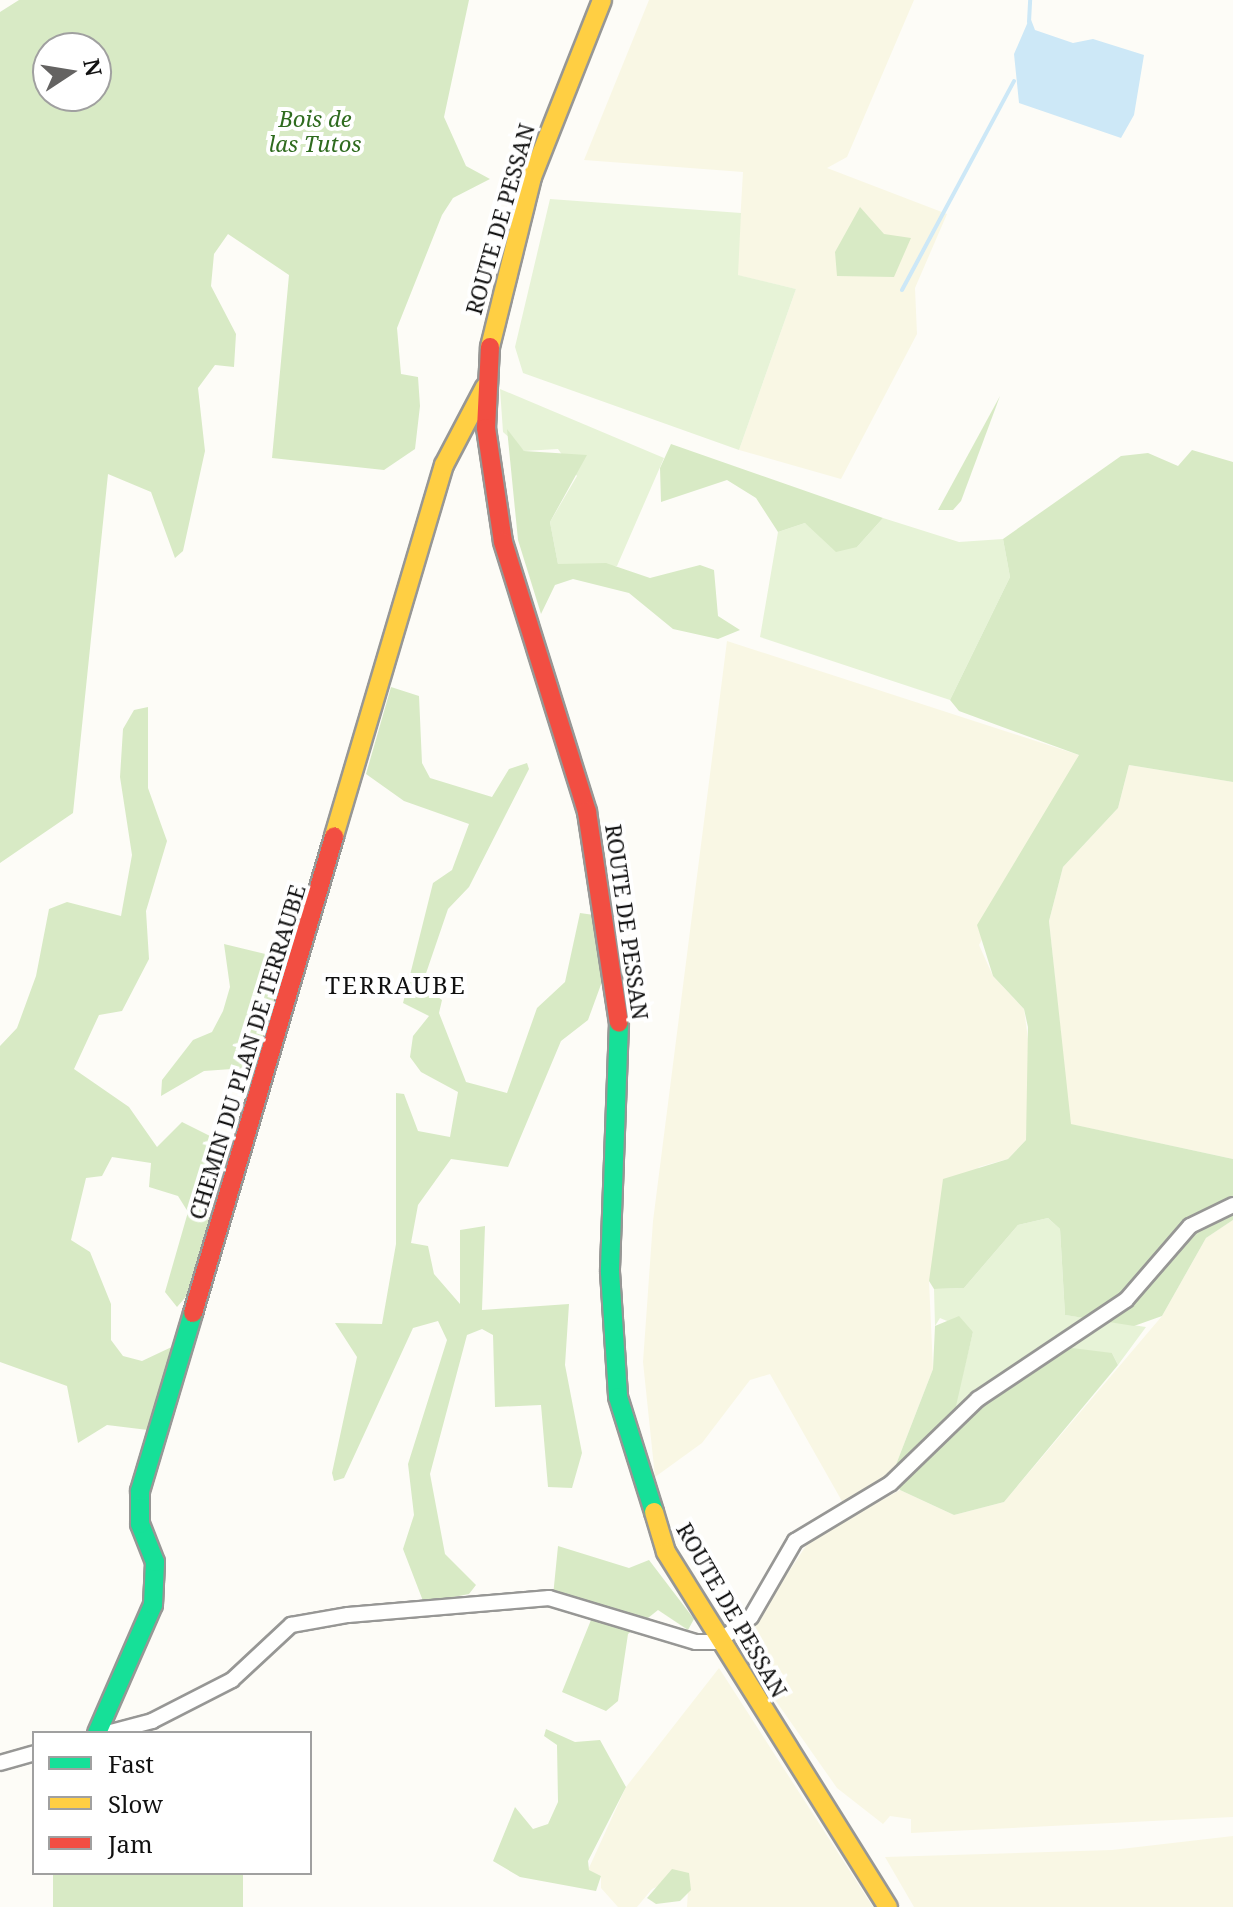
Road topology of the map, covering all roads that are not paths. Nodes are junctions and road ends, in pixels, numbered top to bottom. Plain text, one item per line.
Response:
1 (602, 0) edge
2 (486, 385) junction
3 (1233, 1205) edge
4 (718, 1642) junction
5 (98, 1731) edge
6 (114, 1731) edge
7 (32, 1754) edge
8 (0, 1763) edge
9 (888, 1907) edge

1 - 2 main road, ROUTE DE PESSAN
2 - 4 main road, ROUTE DE PESSAN
2 - 5 main road, CHEMIN DU PLAN DE TERRAUBE
3 - 4 street
4 - 6 street
4 - 9 main road, ROUTE DE PESSAN
7 - 8 street

